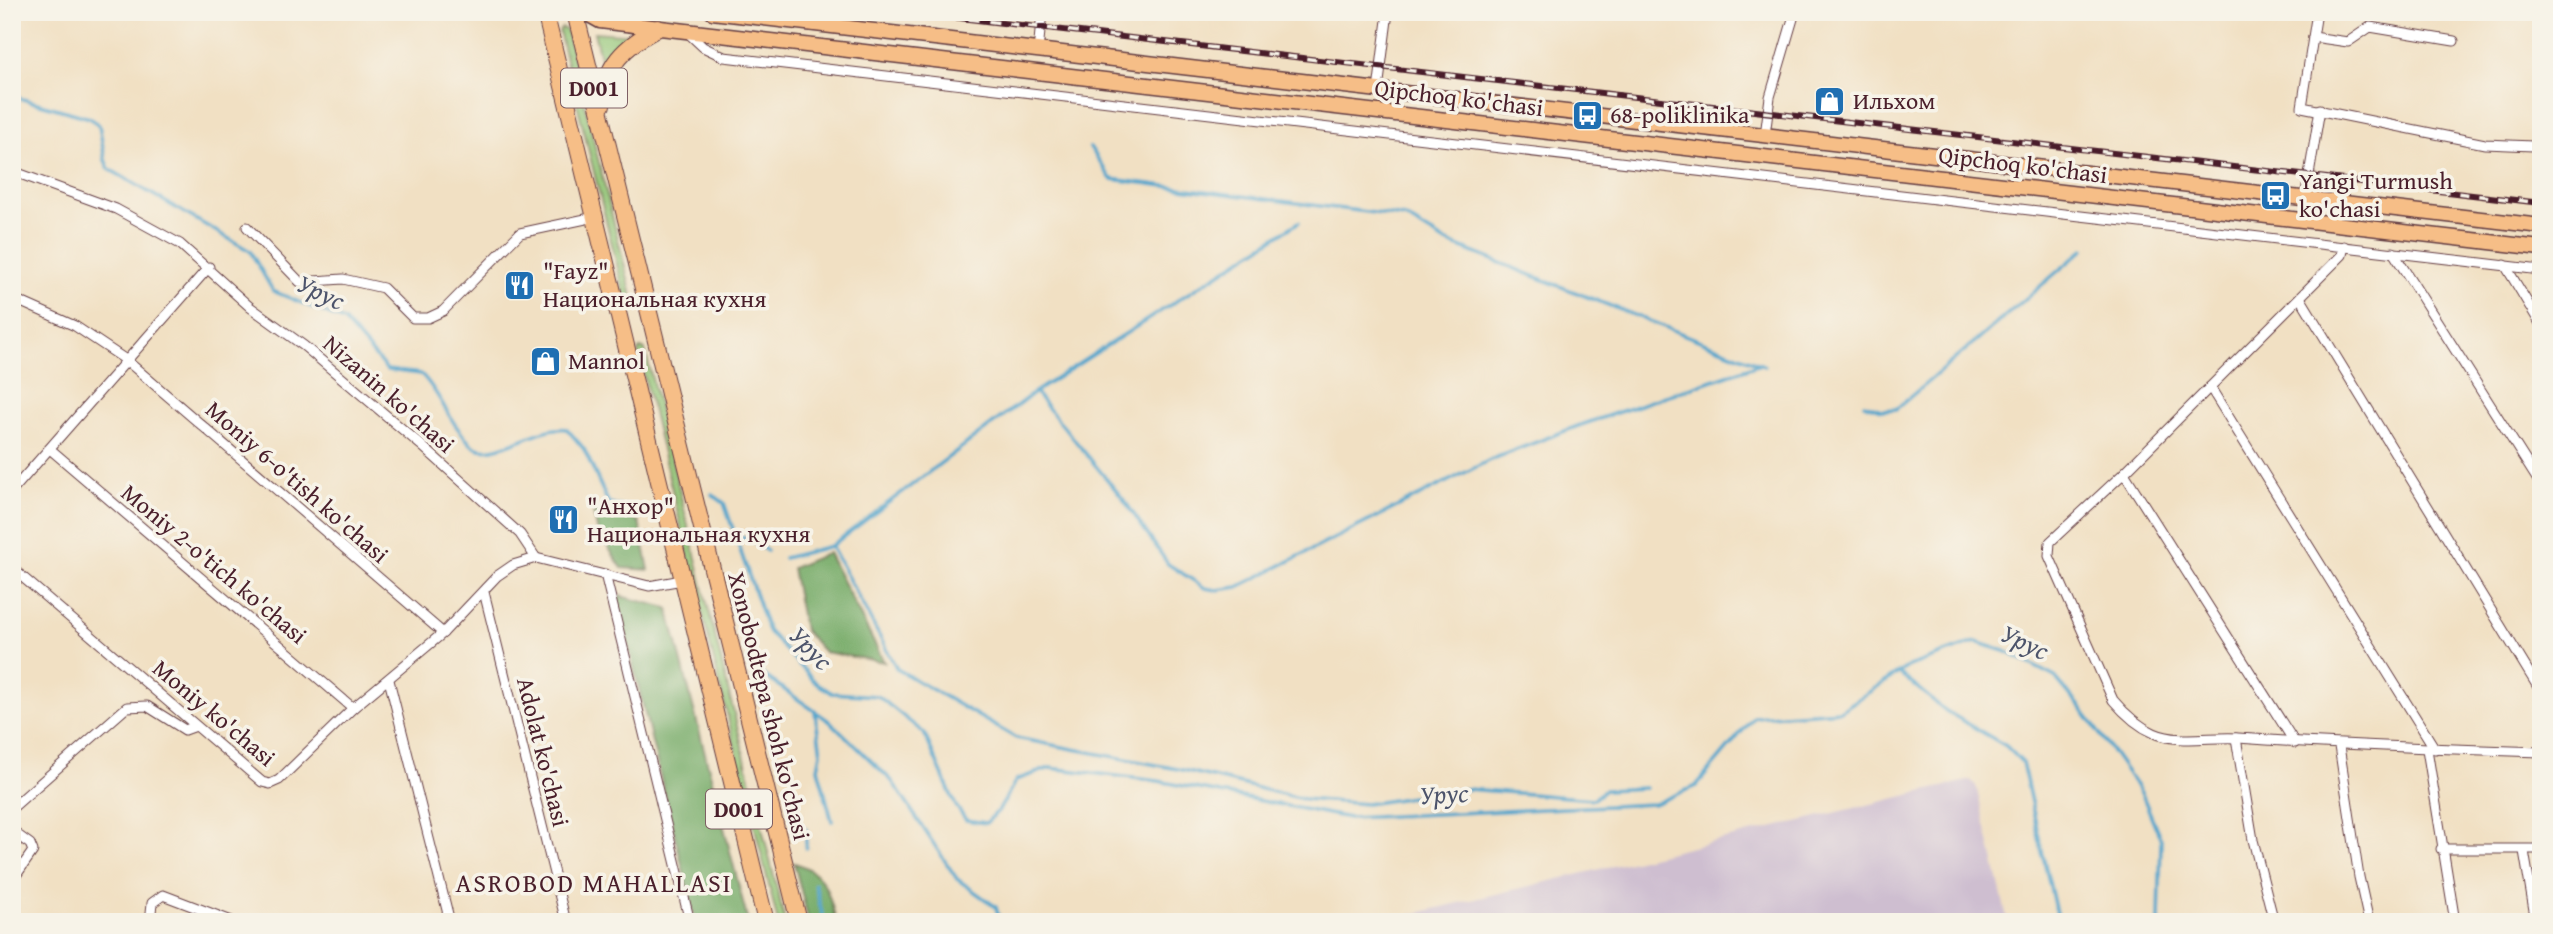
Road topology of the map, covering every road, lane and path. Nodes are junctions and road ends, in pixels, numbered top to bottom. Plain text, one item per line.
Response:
1 (557, 12) edge
2 (575, 12) edge
3 (584, 12) edge
4 (712, 12) edge
5 (1042, 12) edge
6 (1388, 12) edge
7 (1795, 12) edge
8 (2317, 12) edge
9 (547, 20) edge
10 (658, 28) junction
11 (686, 31) junction
12 (2313, 37) junction
13 (2454, 41) dead end
14 (1017, 48) junction
15 (1038, 51) junction
16 (1015, 69) junction
17 (1378, 90) junction
18 (2320, 109) junction
19 (601, 118) junction
20 (1765, 135) junction
21 (2533, 146) dead end
22 (12, 171) edge
23 (2305, 199) junction
24 (595, 217) junction
25 (2541, 226) edge
26 (247, 228) dead end
27 (2344, 246) junction
28 (2541, 248) edge
29 (2393, 252) junction
30 (2505, 265) junction
31 (209, 267) junction
32 (2541, 270) edge
33 (12, 298) edge
34 (2301, 299) junction
35 (2541, 324) edge
36 (655, 337) junction
37 (626, 343) junction
38 (126, 360) junction
39 (2210, 387) junction
40 (50, 449) junction
41 (2124, 473) junction
42 (2541, 485) edge
43 (12, 491) edge
44 (536, 558) junction
45 (12, 568) edge
46 (605, 574) junction
47 (682, 580) junction
48 (484, 592) junction
49 (443, 633) junction
50 (389, 680) junction
51 (2541, 692) edge
52 (354, 708) junction
53 (196, 726) junction
54 (2236, 738) junction
55 (2295, 743) junction
56 (2339, 746) junction
57 (2431, 749) junction
58 (2541, 752) edge
59 (12, 808) edge
60 (12, 831) edge
61 (2441, 849) junction
62 (2541, 849) edge
63 (2524, 851) junction
64 (12, 881) edge
65 (150, 922) edge
66 (234, 922) edge
67 (450, 922) edge
68 (566, 922) edge
69 (690, 922) edge
70 (766, 922) edge
71 (799, 922) edge
72 (2274, 922) edge
73 (2369, 922) edge
74 (2455, 922) edge
75 (2536, 922) edge

1 - 9 main road
2 - 19 highway, Xonobodtepa shoh ko'chasi / D001
3 - 10 main road, Qipchoq ko'chasi
4 - 14 main road, Qipchoq ko'chasi
5 - 15 street
6 - 17 street
7 - 20 street
8 - 12 street
9 - 24 highway, D001
10 - 11 main road, Qipchoq ko'chasi
10 - 19 highway
11 - 16 main road, Qipchoq ko'chasi
11 - 27 street
12 - 13 street
12 - 18 street
14 - 15 main road, Qipchoq ko'chasi
14 - 16 main road
15 - 17 main road, Qipchoq ko'chasi
16 - 28 main road, Qipchoq ko'chasi
17 - 20 main road, Qipchoq ko'chasi
18 - 21 street
18 - 23 street
19 - 36 highway, Xonobodtepa shoh ko'chasi / D001
20 - 23 main road, Qipchoq ko'chasi
22 - 31 street, Nizanin ko'chasi
23 - 25 main road, Qipchoq ko'chasi
24 - 26 street
24 - 37 highway, D001
27 - 29 street
27 - 34 street
29 - 30 street
29 - 42 street
30 - 32 street
30 - 35 street
31 - 38 street
31 - 44 street, Nizanin ko'chasi
33 - 38 street, Moniy 6-o'tish ko'chasi
34 - 39 street
34 - 51 street
36 - 37 highway
36 - 71 highway, Xonobodtepa shoh ko'chasi / D001
37 - 47 highway, D001
38 - 40 street
38 - 49 street, Moniy 6-o'tish ko'chasi
39 - 41 street
39 - 57 street
40 - 43 street
40 - 52 street, Moniy 2-o'tich ko'chasi
41 - 54 street
41 - 55 street
44 - 46 street
44 - 48 street, Moniy ko'chasi
45 - 53 street, Moniy ko'chasi
46 - 47 street
46 - 69 street
47 - 70 highway, D001
48 - 49 street, Moniy ko'chasi
48 - 68 street, Adolat ko'chasi
49 - 50 street, Moniy ko'chasi
50 - 52 street, Moniy ko'chasi
50 - 67 street
52 - 53 street, Moniy ko'chasi
53 - 59 street
54 - 55 street
54 - 72 street
55 - 56 street
56 - 57 street
56 - 73 street
57 - 58 street
57 - 61 street
60 - 64 street
61 - 63 street
61 - 74 street
62 - 63 street
63 - 75 street
65 - 66 street

